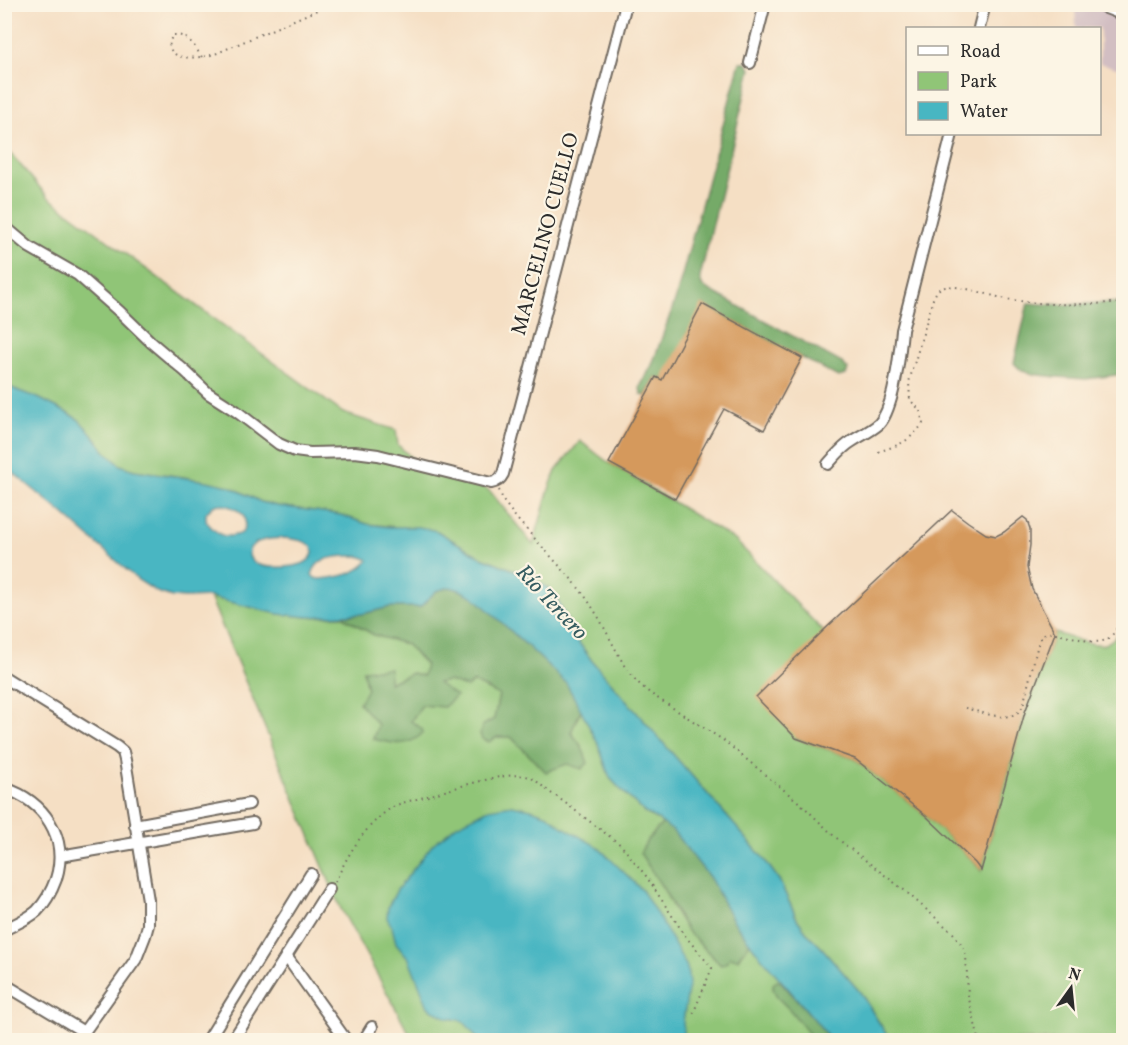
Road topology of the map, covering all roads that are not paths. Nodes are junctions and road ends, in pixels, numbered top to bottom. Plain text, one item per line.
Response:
1 (626, 4) edge
2 (765, 4) edge
3 (985, 4) edge
4 (1102, 4) edge
5 (1124, 15) edge
6 (979, 27) edge
7 (750, 63) dead end
8 (952, 135) edge
9 (4, 226) edge
10 (828, 464) dead end
11 (4, 677) edge
12 (4, 788) edge
13 (249, 804) dead end
14 (253, 823) dead end
15 (135, 825) junction
16 (139, 843) junction
17 (60, 856) junction
18 (311, 874) dead end
19 (329, 889) road end
20 (4, 930) edge
21 (286, 956) junction
22 (4, 984) edge
23 (372, 1027) dead end
24 (82, 1036) edge
25 (208, 1041) edge
26 (233, 1041) edge
27 (346, 1041) edge
28 (364, 1041) edge

1 - 9 street, MARCELINO CUELLO
2 - 7 street
3 - 6 street
4 - 5 street
8 - 10 street
11 - 15 street
12 - 17 street
13 - 15 street
14 - 16 street
15 - 16 street
16 - 17 street
16 - 24 street
17 - 20 street
18 - 25 street
19 - 21 street
21 - 26 street
21 - 27 street
22 - 24 street
23 - 28 street

